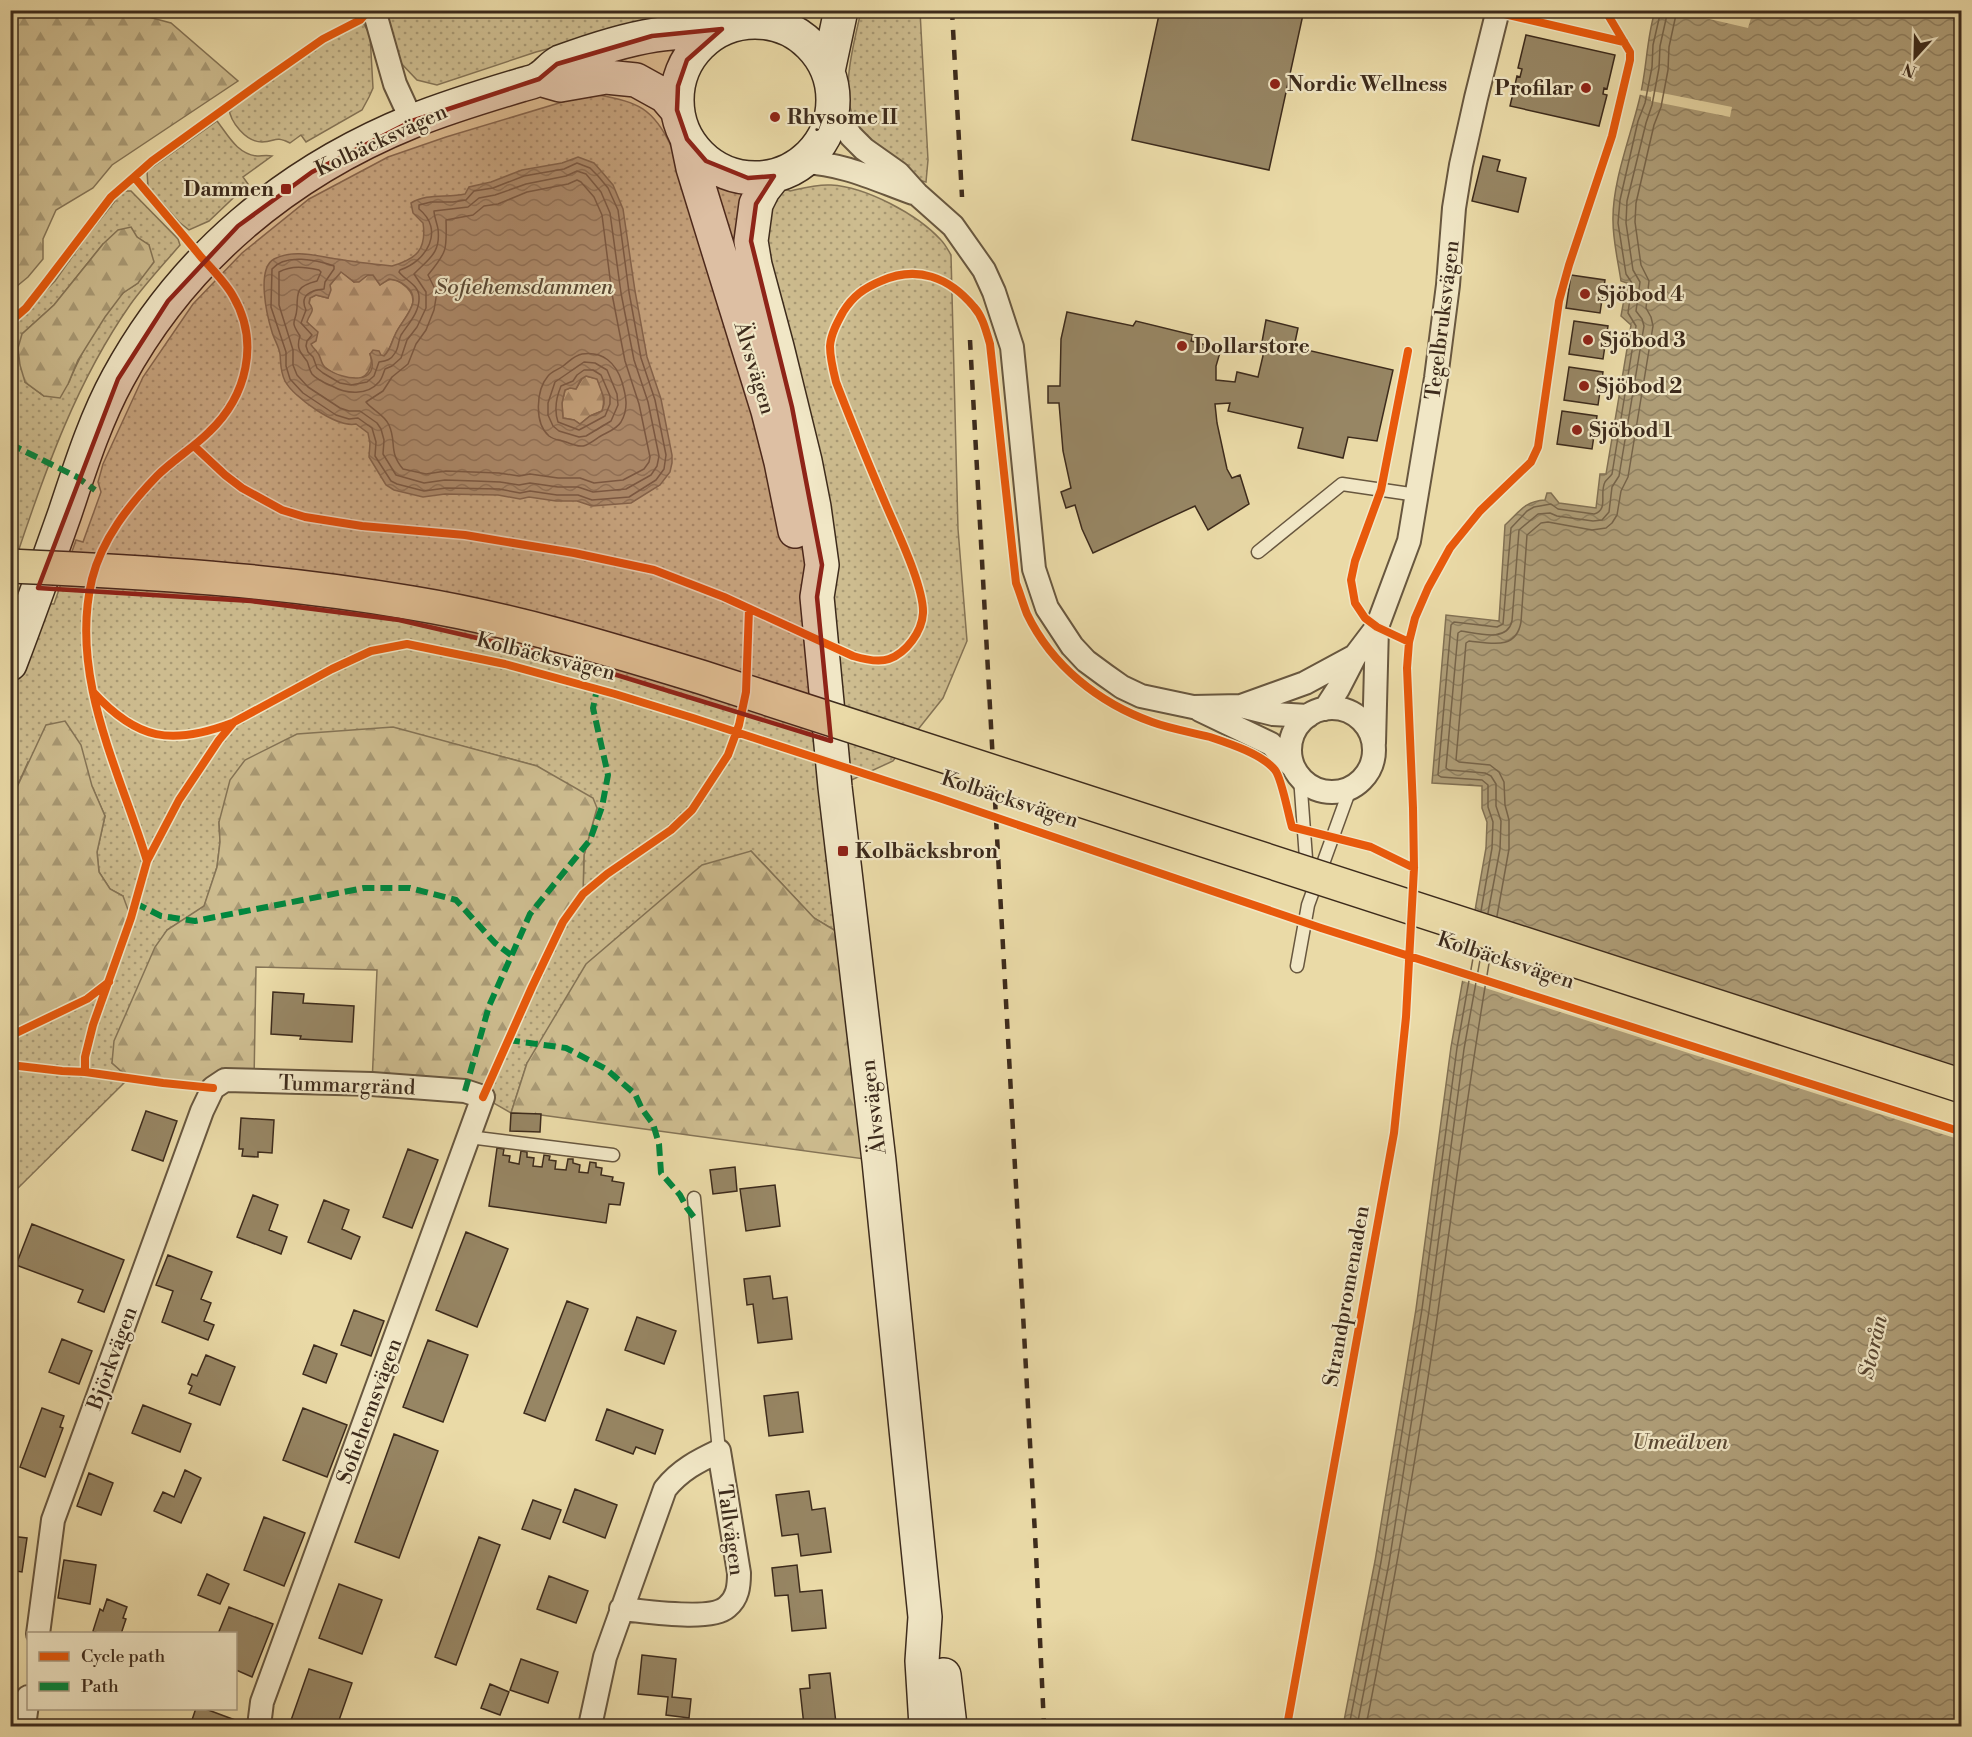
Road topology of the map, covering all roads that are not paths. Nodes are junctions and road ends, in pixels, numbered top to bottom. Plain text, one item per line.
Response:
1 (374, 10) edge
2 (841, 10) edge
3 (1498, 10) edge
4 (763, 16) edge
5 (722, 29) junction
6 (828, 71) junction
7 (539, 79) junction
8 (833, 110) junction
9 (412, 121) junction
10 (682, 125) junction
11 (788, 169) junction
12 (917, 194) junction
13 (1418, 495) junction
14 (1258, 552) dead end
15 (10, 566) edge
16 (10, 588) edge
17 (817, 597) junction
18 (1377, 627) junction
19 (1355, 656) junction
20 (10, 664) edge
21 (1241, 706) junction
22 (1193, 707) junction
23 (1316, 712) junction
24 (1374, 743) junction
25 (1297, 773) junction
26 (1350, 789) junction
27 (1308, 905) junction
28 (1297, 966) dead end
29 (1962, 1086) edge
30 (213, 1088) joint
31 (483, 1097) joint
32 (1962, 1105) edge
33 (469, 1137) junction
34 (613, 1155) dead end
35 (694, 1198) dead end
36 (719, 1451) junction
37 (621, 1609) junction
38 (925, 1617) junction
39 (38, 1632) edge
40 (27, 1705) edge
41 (24, 1726) edge
42 (259, 1726) edge
43 (590, 1726) edge
44 (926, 1726) edge
45 (950, 1726) edge

1 - 9 street
2 - 6 main road
3 - 13 street, Tegelbruksvägen
4 - 5 main road
4 - 6 main road
5 - 7 main road, Kolbäcksvägen
5 - 10 main road
6 - 8 main road
7 - 9 main road, Kolbäcksvägen
7 - 10 main road, Kolbäcksvägen
8 - 11 main road
8 - 12 street
9 - 20 main road, Kolbäcksvägen
10 - 11 main road
10 - 17 main road, Älvsvägen
11 - 12 street
11 - 17 main road, Älvsvägen
12 - 22 street
13 - 14 lane
13 - 18 street, Tegelbruksvägen
15 - 29 highway, Kolbäcksvägen, bridge
16 - 32 highway, Kolbäcksvägen
17 - 38 main road, Älvsvägen
18 - 19 street, Tegelbruksvägen
18 - 24 street, Tegelbruksvägen
19 - 21 street, Tegelbruksvägen
19 - 23 street
21 - 22 street
21 - 23 street
22 - 25 street
23 - 24 street
23 - 25 street
24 - 26 street
25 - 26 street
25 - 27 lane
26 - 27 lane
27 - 28 lane
30 - 31 street, Tummargränd
30 - 39 street, Björkvägen
31 - 33 street, Sofiehemsvägen
33 - 34 lane
33 - 42 street, Sofiehemsvägen
35 - 36 lane, Tallvägen
36 - 37 street, Tallvägen
36 - 37 street, Tallvägen
37 - 43 street, Tallvägen
38 - 44 main road, Älvsvägen
38 - 45 main road, Älvsvägen
40 - 41 street

